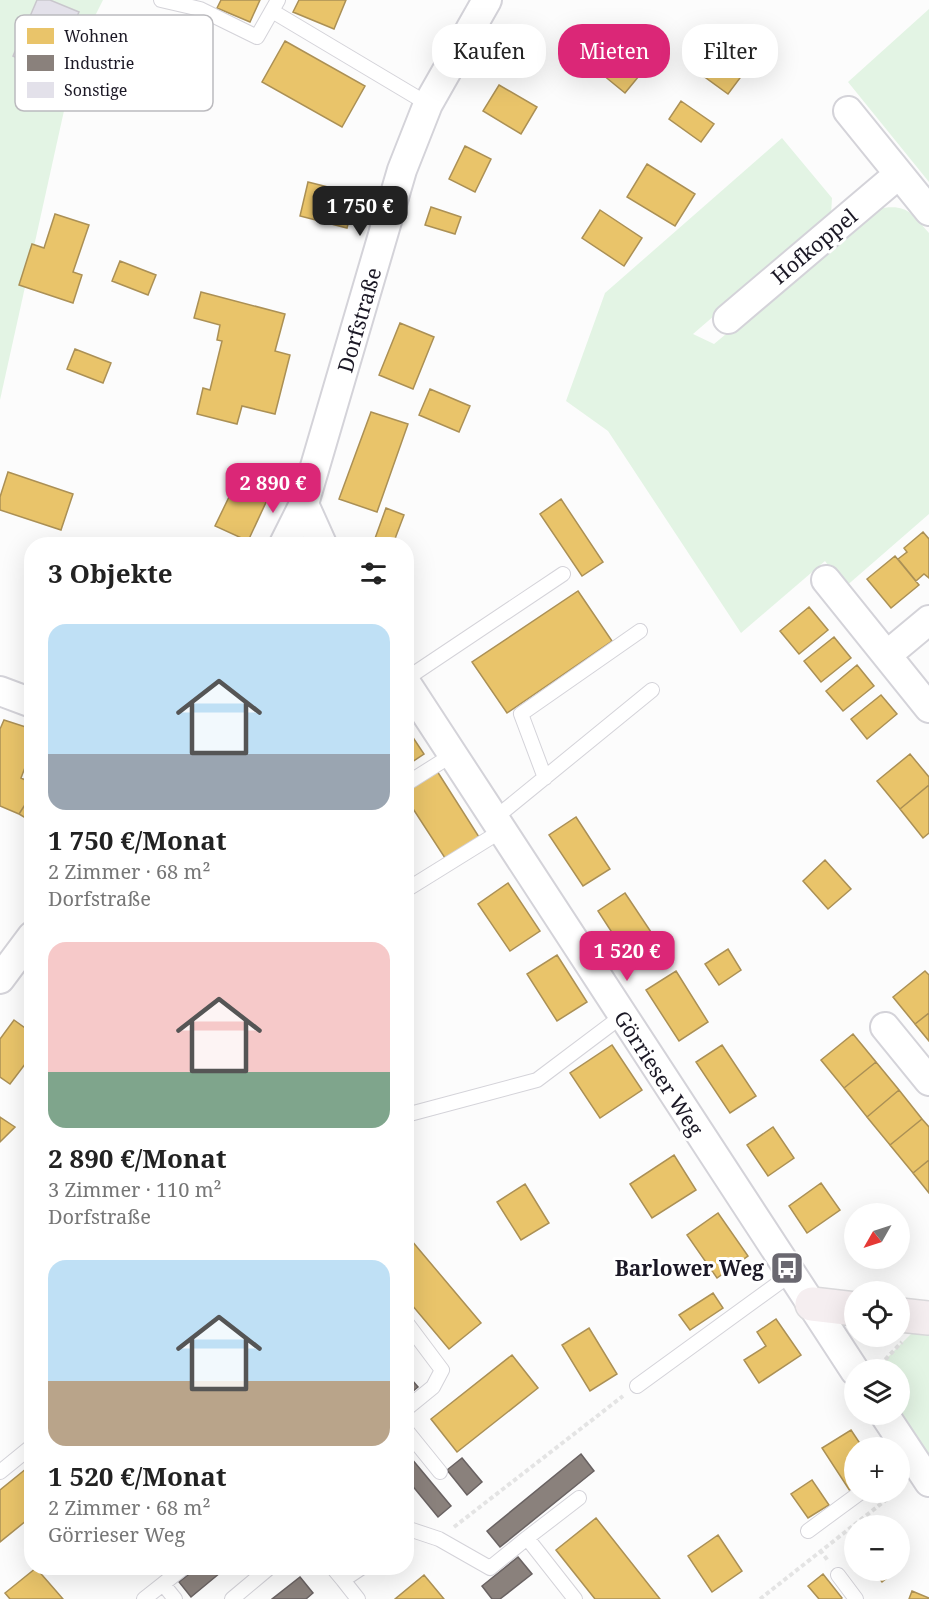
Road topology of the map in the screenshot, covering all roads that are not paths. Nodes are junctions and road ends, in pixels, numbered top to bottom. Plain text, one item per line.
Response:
1 (161, 0) edge
2 (487, 0) edge
3 (275, 5) edge
4 (428, 104) junction
5 (848, 111) dead end
6 (899, 174) junction
7 (929, 211) edge
8 (728, 319) dead end
9 (304, 504) junction
10 (288, 537) edge
11 (319, 537) edge
12 (563, 574) dead end
13 (826, 580) dead end
14 (929, 620) edge
15 (640, 631) dead end
16 (887, 655) junction
17 (414, 676) edge
18 (652, 690) dead end
19 (0, 691) edge
20 (414, 694) edge
21 (24, 700) edge
22 (929, 708) edge
23 (452, 755) junction
24 (545, 778) junction
25 (414, 779) edge
26 (498, 825) junction
27 (414, 884) edge
28 (24, 947) edge
29 (0, 979) edge
30 (622, 1016) junction
31 (885, 1027) dead end
32 (929, 1081) edge
33 (414, 1113) edge
34 (792, 1274) junction
35 (812, 1304) junction
36 (844, 1308) edge
37 (910, 1316) edge
38 (929, 1318) edge
39 (414, 1333) edge
40 (847, 1359) edge
41 (637, 1386) road end
42 (414, 1402) edge
43 (414, 1440) edge
44 (24, 1452) edge
45 (910, 1464) edge
46 (0, 1472) edge
47 (440, 1472) dead end
48 (929, 1482) edge
49 (579, 1498) dead end
50 (846, 1503) edge
51 (414, 1531) edge
52 (808, 1531) dead end
53 (527, 1538) junction
54 (174, 1575) edge
55 (261, 1575) edge
56 (339, 1575) edge
57 (351, 1575) edge
58 (838, 1575) dead end
59 (344, 1580) junction
60 (163, 1584) junction
61 (144, 1599) edge
62 (175, 1599) edge
63 (232, 1599) edge
64 (358, 1599) edge
65 (575, 1599) edge
66 (856, 1599) edge

1 - 3 lane
2 - 4 street, Dorfstraße
3 - 4 lane
4 - 9 street, Dorfstraße
5 - 6 street
6 - 7 street
6 - 8 street, Hofkoppel
9 - 10 street, Dorfstraße
9 - 11 street
12 - 17 lane
13 - 16 street
14 - 16 street
15 - 24 lane
16 - 22 street
18 - 24 lane
19 - 21 street
20 - 23 street, Görrieser Weg
23 - 25 lane
23 - 26 street, Görrieser Weg
24 - 26 lane
26 - 27 lane
26 - 30 street, Görrieser Weg
28 - 29 street
30 - 33 lane
30 - 34 street, Görrieser Weg
31 - 32 street
34 - 35 street, Görrieser Weg
34 - 41 lane
35 - 36 highway
35 - 40 street, Görrieser Weg
37 - 38 highway
39 - 42 lane
43 - 47 lane
44 - 46 lane
45 - 48 street
49 - 53 lane
50 - 52 lane
51 - 53 lane
53 - 65 lane
54 - 60 lane
55 - 63 lane
56 - 59 lane
57 - 59 lane
58 - 66 lane
59 - 64 lane
60 - 61 lane
60 - 62 lane

